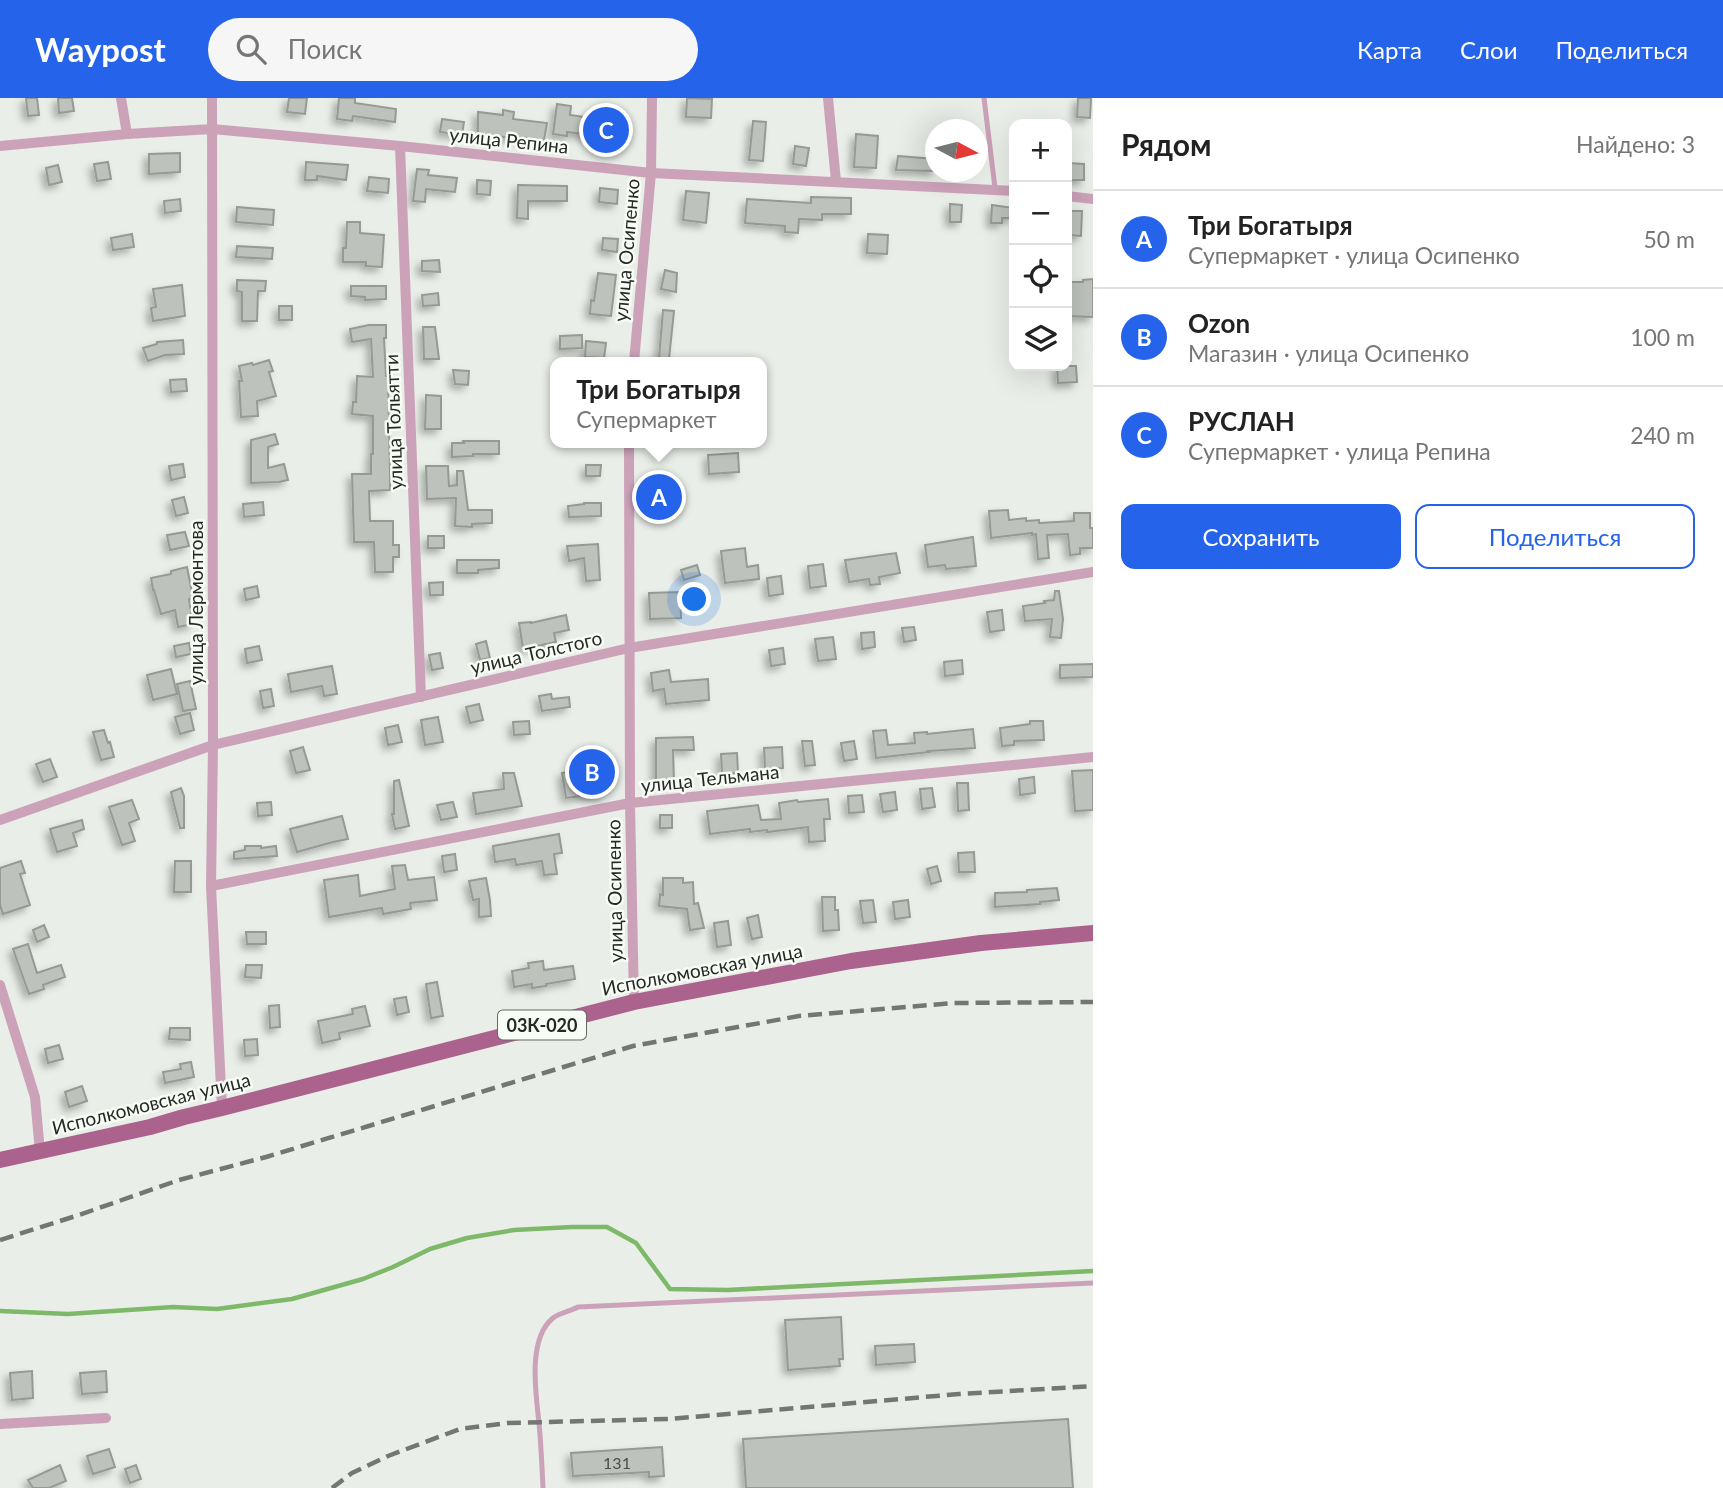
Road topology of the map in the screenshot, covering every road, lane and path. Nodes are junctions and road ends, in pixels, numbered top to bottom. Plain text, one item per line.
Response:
1 (121, 98) edge
2 (212, 98) edge
3 (652, 98) edge
4 (828, 98) edge
5 (984, 98) edge
6 (212, 129) junction
7 (127, 134) junction
8 (0, 146) edge
9 (400, 146) junction
10 (651, 173) junction
11 (836, 181) junction
12 (995, 188) junction
13 (1009, 190) edge
14 (1072, 197) edge
15 (1093, 199) edge
16 (634, 357) edge
17 (629, 448) edge
18 (1093, 572) edge
19 (629, 648) junction
20 (421, 696) junction
21 (213, 745) junction
22 (1093, 757) edge
23 (630, 803) junction
24 (0, 820) edge
25 (211, 886) junction
26 (1093, 933) edge
27 (0, 985) edge
28 (634, 1002) junction
29 (222, 1108) junction
30 (40, 1152) junction
31 (0, 1160) edge
32 (1093, 1283) edge
33 (106, 1418) dead end
34 (0, 1424) edge
35 (544, 1488) edge

1 - 7 street
2 - 6 street, улица Лермонтова
3 - 10 street, улица Осипенко
4 - 11 street
5 - 12 lane
6 - 7 street, улица Репина
6 - 9 street, улица Репина
6 - 21 street, улица Лермонтова
7 - 8 street, улица Репина
9 - 10 street, улица Репина
9 - 20 street, улица Тольятти
10 - 11 street, улица Репина
10 - 16 street, улица Осипенко
11 - 12 street, улица Репина
12 - 13 street, улица Репина
14 - 15 street
17 - 19 street, улица Осипенко
18 - 19 street, улица Толстого
19 - 20 street, улица Толстого
19 - 23 street, улица Осипенко
20 - 21 street, улица Толстого
21 - 24 street, улица Толстого
21 - 25 street, улица Лермонтова
22 - 23 street, улица Тельмана
23 - 25 street, улица Тельмана
23 - 28 street, улица Осипенко
25 - 29 street, улица Лермонтова
26 - 28 main road, Исполкомовская улица / 03К-020
27 - 30 street
28 - 29 main road, Исполкомовская улица / 03К-020
29 - 30 main road, Исполкомовская улица / 03К-020
30 - 31 main road, Исполкомовская улица / 03К-020
32 - 35 lane
33 - 34 street

